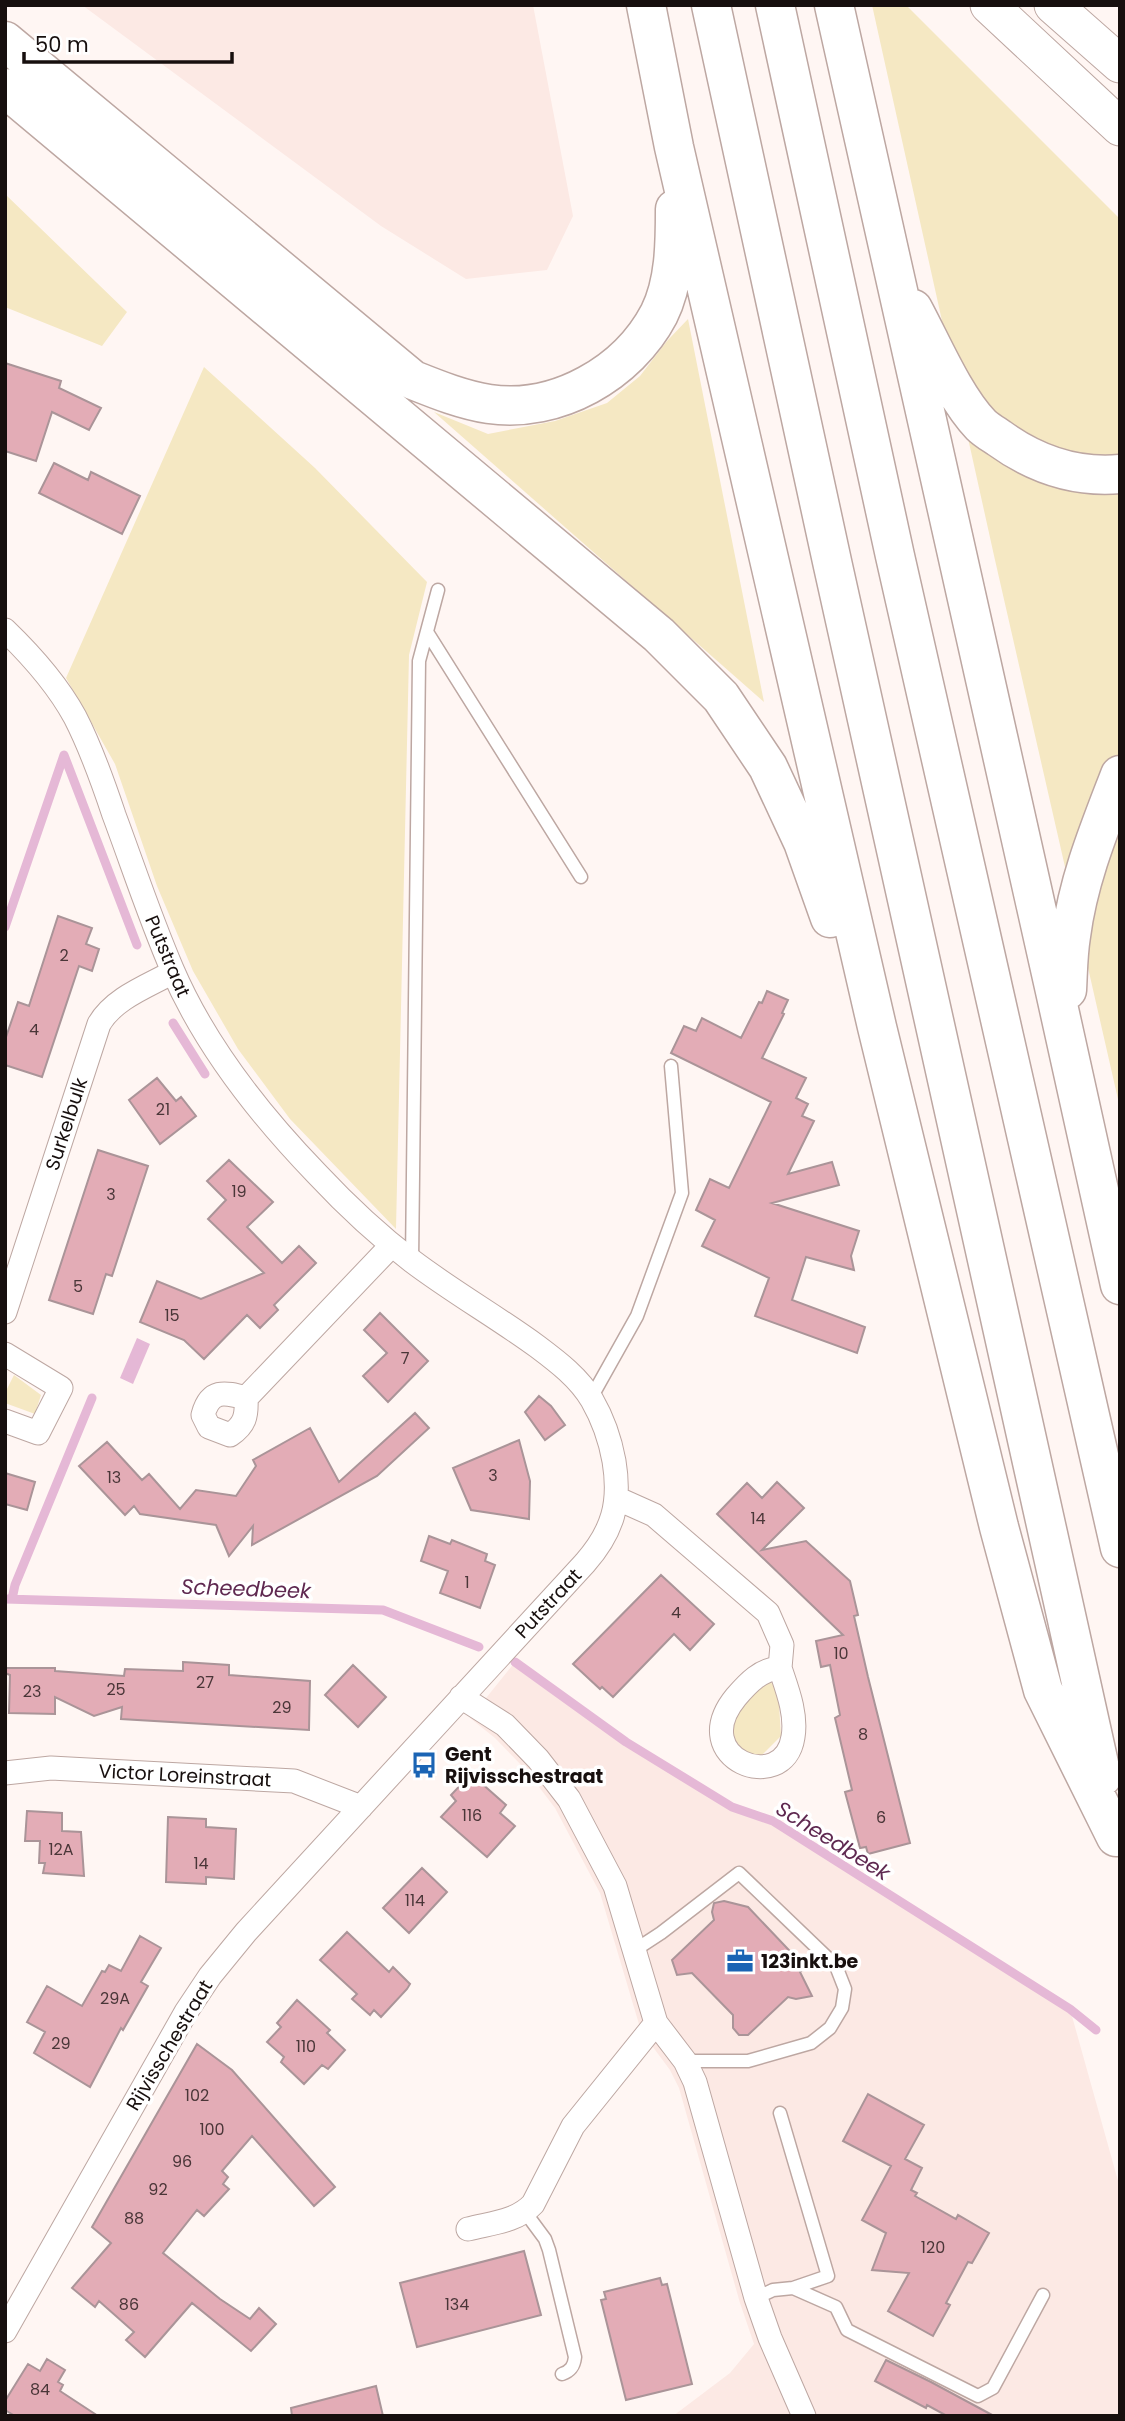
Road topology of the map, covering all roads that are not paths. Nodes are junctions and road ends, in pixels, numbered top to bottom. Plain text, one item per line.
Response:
1 (646, 5) edge
2 (710, 5) edge
3 (775, 5) edge
4 (834, 5) edge
5 (989, 5) edge
6 (1053, 5) edge
7 (5, 15) edge
8 (5, 41) edge
9 (1120, 64) edge
10 (5, 88) edge
11 (61, 88) junction
12 (5, 119) edge
13 (1120, 127) edge
14 (674, 147) junction
15 (144, 203) junction
16 (891, 271) junction
17 (1120, 474) edge
18 (438, 590) dead end
19 (5, 630) edge
20 (427, 632) junction
21 (1120, 775) edge
22 (582, 877) dead end
23 (173, 972) junction
24 (877, 1027) junction
25 (1064, 1027) junction
26 (671, 1066) dead end
27 (393, 1245) junction
28 (412, 1261) junction
29 (1120, 1285) edge
30 (5, 1312) edge
31 (5, 1353) edge
32 (246, 1398) dead end
33 (592, 1398) junction
34 (5, 1421) edge
35 (616, 1498) junction
36 (1120, 1548) edge
37 (780, 1668) dead end
38 (461, 1697) junction
39 (5, 1773) edge
40 (361, 1807) junction
41 (1118, 1846) edge
42 (635, 1950) junction
43 (656, 2024) junction
44 (685, 2061) junction
45 (780, 2113) dead end
46 (526, 2212) junction
47 (468, 2229) dead end
48 (793, 2288) junction
49 (1043, 2295) dead end
50 (755, 2298) junction
51 (5, 2331) edge
52 (562, 2374) dead end
53 (804, 2416) edge

1 - 14 highway
2 - 41 highway
3 - 36 highway
4 - 16 highway
5 - 13 main road
6 - 9 main road
7 - 11 highway
8 - 11 highway
10 - 15 highway
11 - 14 highway
12 - 15 highway
14 - 24 highway
15 - 24 highway
16 - 17 highway
16 - 25 highway
18 - 20 lane
19 - 23 street, Putstraat
20 - 22 lane
20 - 28 lane
21 - 25 highway
23 - 27 street, Putstraat
23 - 30 street, Surkelbulk
24 - 41 highway
25 - 29 highway
26 - 33 lane
27 - 28 street, Putstraat
27 - 32 street
28 - 33 street, Putstraat
31 - 34 street
33 - 35 street, Putstraat
35 - 37 street
35 - 38 street, Putstraat
38 - 40 street, Rijvisschestraat
38 - 42 street
39 - 40 street, Victor Loreinstraat
40 - 51 street, Rijvisschestraat
42 - 43 street
42 - 44 lane
43 - 44 street
43 - 46 street
44 - 50 street
45 - 48 lane
46 - 47 street
46 - 52 lane
48 - 49 lane
48 - 50 lane
50 - 53 street

